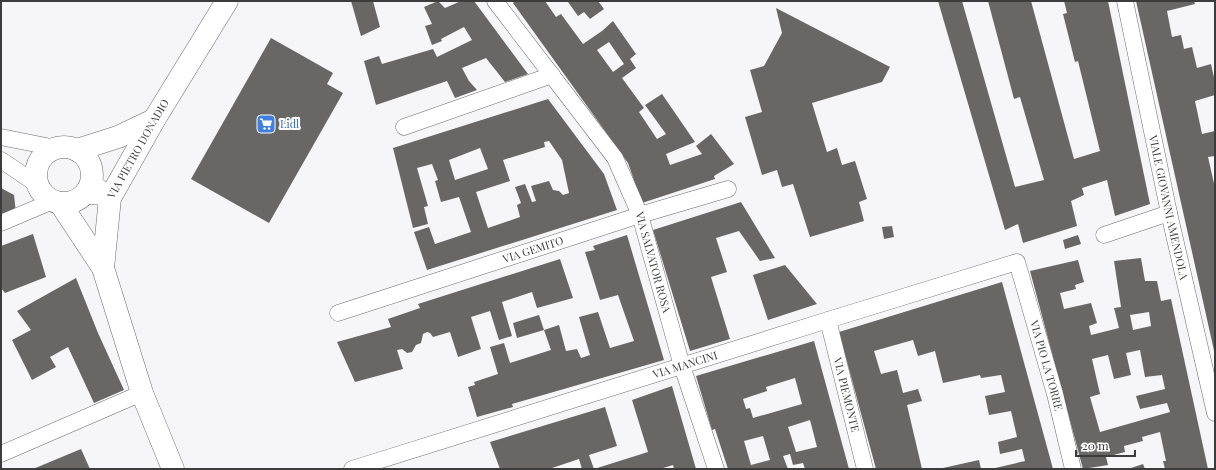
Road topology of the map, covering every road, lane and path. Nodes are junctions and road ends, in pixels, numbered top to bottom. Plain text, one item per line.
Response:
1 (227, 1) edge
2 (495, 1) edge
3 (1125, 1) edge
4 (552, 75) junction
5 (154, 120) junction
6 (404, 127) dead end
7 (1, 137) edge
8 (66, 149) junction
9 (1, 160) edge
10 (38, 185) junction
11 (88, 188) junction
12 (728, 189) dead end
13 (110, 198) junction
14 (57, 202) junction
15 (1170, 213) junction
16 (640, 215) junction
17 (1, 223) edge
18 (1104, 235) dead end
19 (1018, 262) joint
20 (103, 268) junction
21 (338, 313) dead end
22 (828, 320) junction
23 (682, 366) junction
24 (142, 393) junction
25 (1214, 404) edge
26 (1, 454) edge
27 (173, 469) edge
28 (352, 469) edge
29 (716, 469) edge
30 (865, 469) edge
31 (1074, 469) edge

1 - 5 main road, VIA PIETRO DONADIO
2 - 4 street, VIA SALVATOR ROSA
3 - 15 street, VIALE GIOVANNI AMENDOLA
4 - 6 street
4 - 16 street, VIA SALVATOR ROSA
5 - 8 main road
5 - 13 main road, VIA PIETRO DONADIO
7 - 8 street
8 - 10 main road
8 - 11 main road
9 - 10 street
10 - 14 main road
11 - 13 street
11 - 14 main road
12 - 16 street, VIA GEMITO
13 - 20 main road, VIA PIETRO DONADIO
14 - 17 street
14 - 20 main road
15 - 18 street
15 - 25 street, VIALE GIOVANNI AMENDOLA
16 - 21 street, VIA GEMITO
16 - 23 street, VIA SALVATOR ROSA
19 - 22 street, VIA MANCINI
19 - 31 street, VIA PIO LA TORRE
20 - 24 main road, VIA PIETRO DONADIO
22 - 23 street, VIA MANCINI
22 - 30 street, VIA PIEMONTE
23 - 28 street, VIA MANCINI
23 - 29 street, VIA SALVATOR ROSA
24 - 26 street
24 - 27 main road, VIA PIETRO DONADIO

